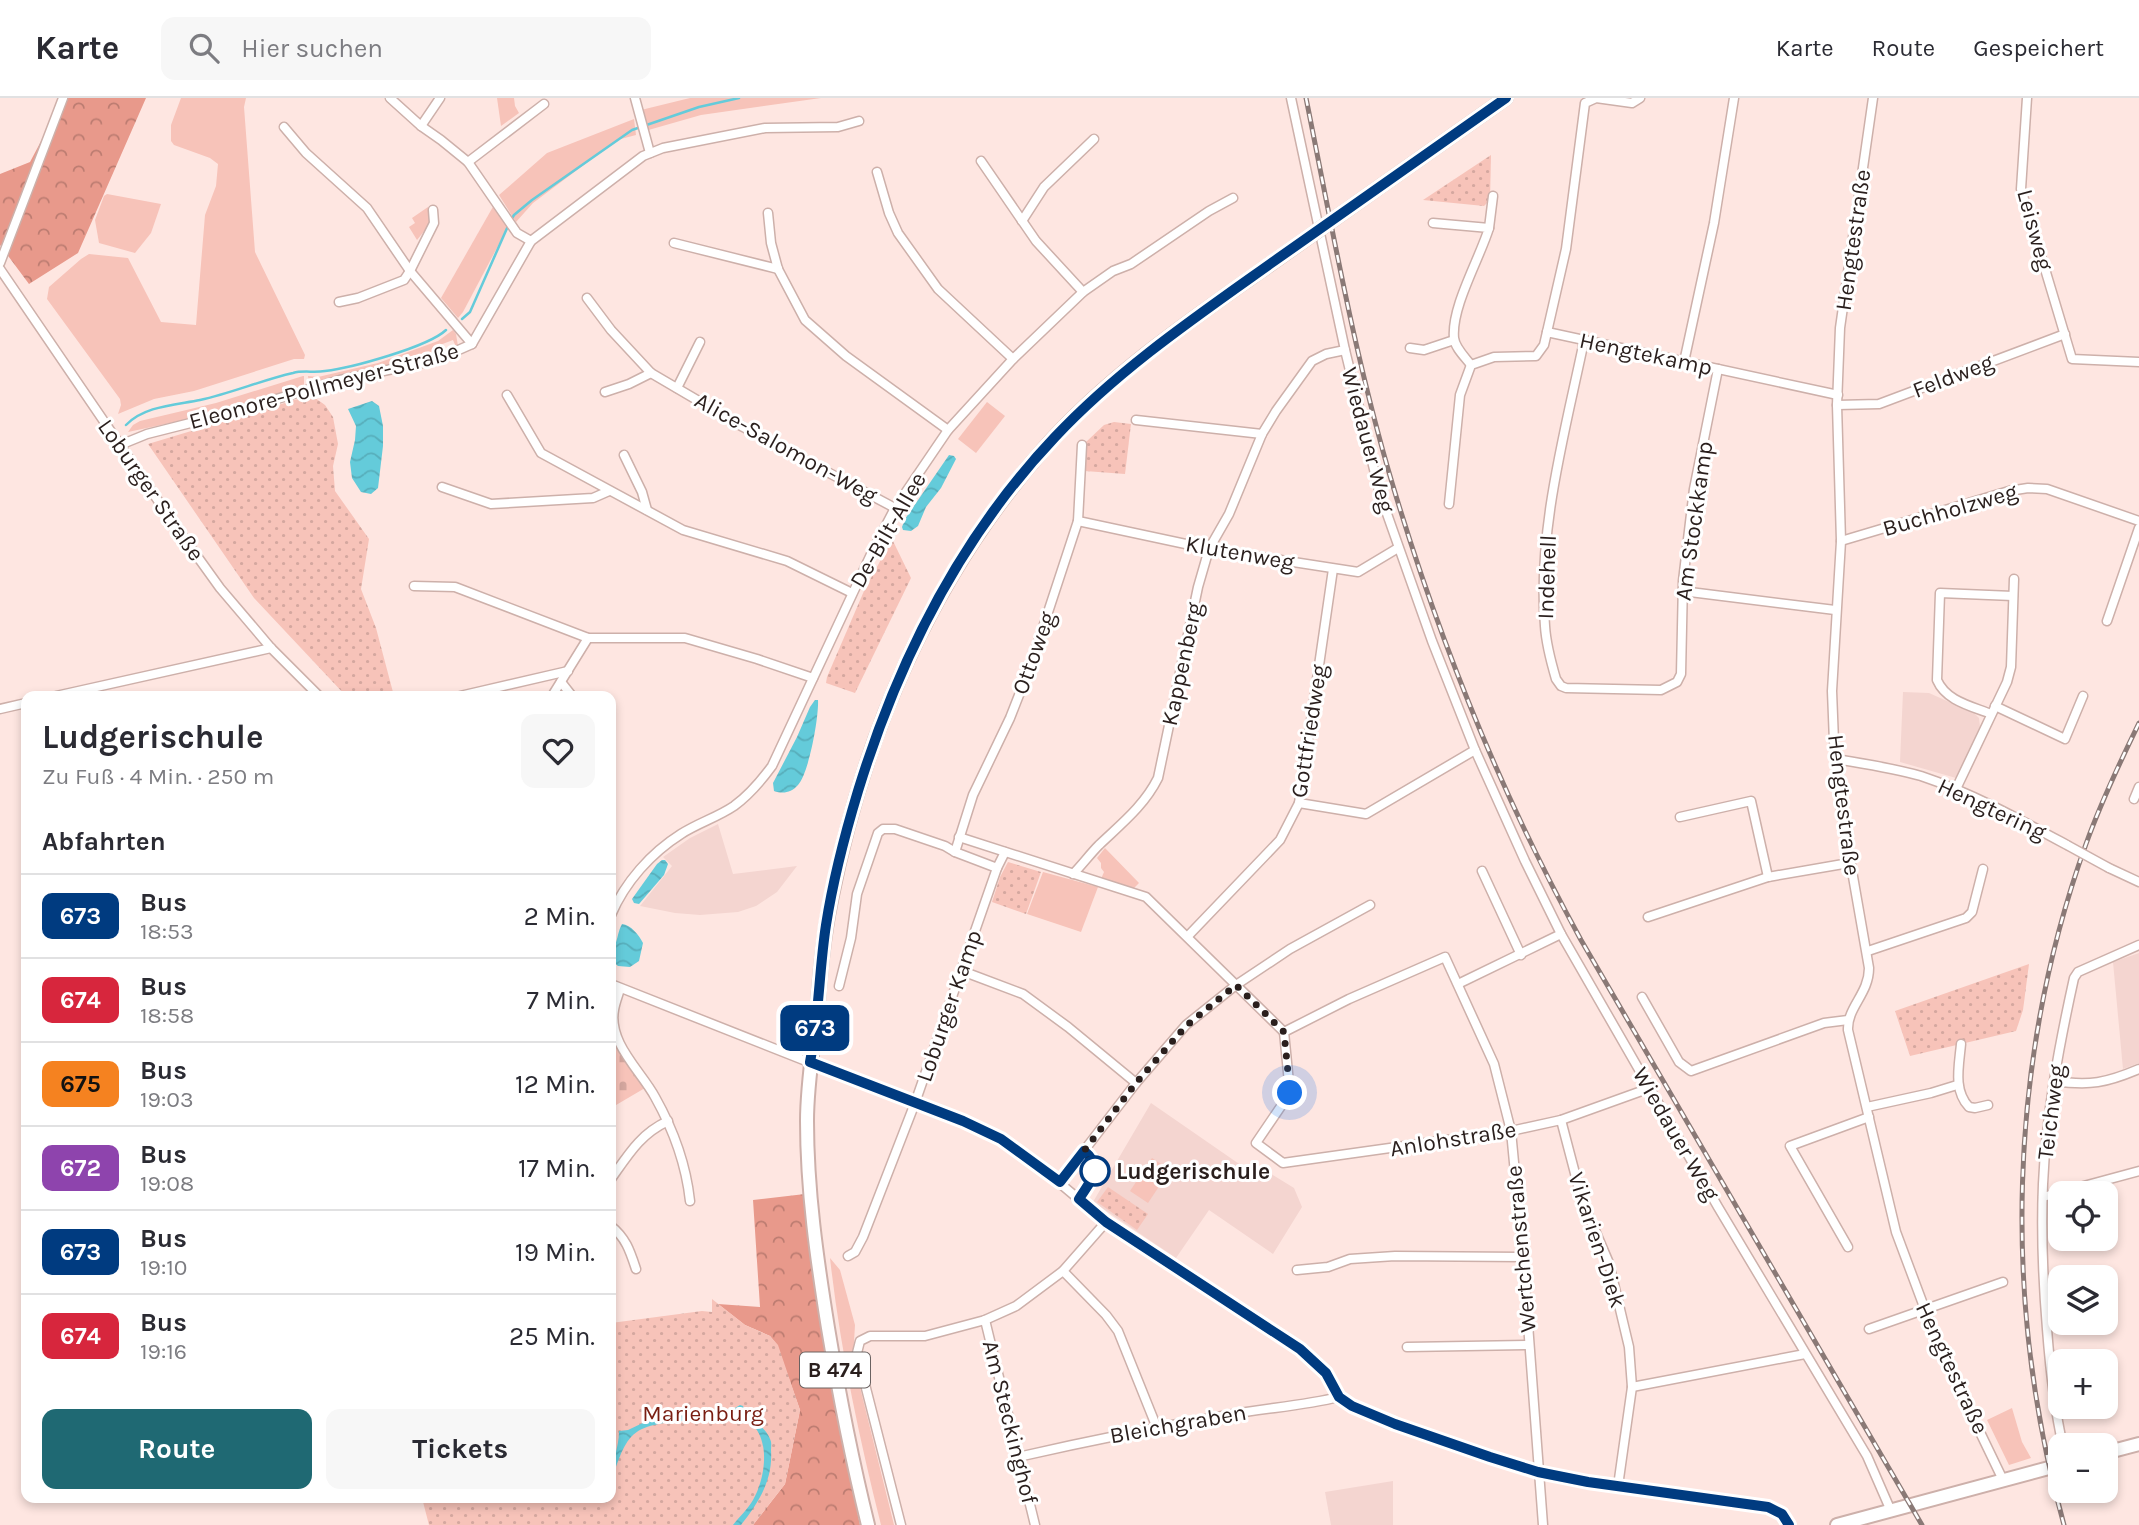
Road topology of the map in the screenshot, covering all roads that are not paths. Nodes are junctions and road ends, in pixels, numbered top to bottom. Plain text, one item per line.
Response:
1 (62, 98) edge
2 (390, 98) edge
3 (440, 98) edge
4 (635, 98) edge
5 (1291, 98) edge
6 (1506, 98) edge
7 (1640, 98) edge
8 (1734, 98) edge
9 (1873, 98) edge
10 (2027, 98) edge
11 (544, 104) dead end
12 (859, 121) dead end
13 (421, 126) junction
14 (284, 127) dead end
15 (1094, 139) dead end
16 (650, 153) junction
17 (981, 161) dead end
18 (468, 162) junction
19 (877, 172) dead end
20 (1493, 196) dead end
21 (1233, 198) dead end
22 (433, 210) dead end
23 (768, 213) dead end
24 (1022, 221) junction
25 (1433, 223) dead end
26 (1489, 228) junction
27 (531, 240) junction
28 (674, 243) dead end
29 (0, 263) edge
30 (778, 269) junction
31 (0, 270) edge
32 (410, 271) junction
33 (1083, 292) junction
34 (587, 298) dead end
35 (339, 302) dead end
36 (1547, 332) junction
37 (2065, 334) junction
38 (1454, 340) junction
39 (1584, 341) junction
40 (699, 342) dead end
41 (472, 345) junction
42 (1410, 348) dead end
43 (1345, 350) junction
44 (1013, 359) junction
45 (1684, 362) junction
46 (2139, 362) edge
47 (1471, 365) junction
48 (1718, 369) junction
49 (651, 373) junction
50 (677, 388) junction
51 (605, 392) dead end
52 (507, 395) dead end
53 (1838, 395) junction
54 (1838, 405) junction
55 (1136, 420) dead end
56 (948, 430) junction
57 (1262, 434) junction
58 (120, 445) junction
59 (1082, 445) dead end
60 (624, 455) dead end
61 (442, 487) dead end
62 (609, 491) junction
63 (1449, 504) dead end
64 (895, 508) junction
65 (647, 510) junction
66 (1078, 521) junction
67 (2139, 521) edge
68 (2139, 528) edge
69 (1841, 541) junction
70 (1398, 548) junction
71 (1209, 549) junction
72 (1333, 569) junction
73 (2014, 579) dead end
74 (414, 586) dead end
75 (1682, 591) junction
76 (852, 593) junction
77 (2013, 596) junction
78 (1835, 610) junction
79 (2107, 621) dead end
80 (588, 638) junction
81 (271, 648) junction
82 (568, 671) junction
83 (1681, 674) joint
84 (813, 678) junction
85 (561, 682) junction
86 (78, 691) edge
87 (313, 691) edge
88 (482, 691) edge
89 (555, 691) edge
90 (568, 691) edge
91 (2083, 696) dead end
92 (21, 704) edge
93 (0, 709) edge
94 (1993, 710) junction
95 (1475, 750) junction
96 (1836, 759) junction
97 (2139, 787) edge
98 (1956, 789) junction
99 (2134, 799) dead end
100 (1299, 803) junction
101 (1680, 817) dead end
102 (959, 837) junction
103 (955, 852) junction
104 (1005, 852) junction
105 (1849, 863) junction
106 (997, 868) junction
107 (1983, 869) dead end
108 (1482, 871) dead end
109 (1073, 874) junction
110 (1768, 877) junction
111 (2139, 882) edge
112 (616, 904) edge
113 (1370, 905) dead end
114 (1648, 917) dead end
115 (1561, 934) junction
116 (1188, 936) junction
117 (2139, 945) edge
118 (1868, 951) junction
119 (1521, 955) junction
120 (962, 971) junction
121 (1458, 984) junction
122 (1236, 985) junction
123 (839, 986) dead end
124 (616, 987) edge
125 (620, 989) junction
126 (1642, 998) dead end
127 (616, 1002) edge
128 (1848, 1020) junction
129 (616, 1029) edge
130 (1284, 1032) junction
131 (1961, 1044) dead end
132 (810, 1062) junction
133 (2139, 1069) edge
134 (2054, 1081) junction
135 (1136, 1083) junction
136 (1957, 1085) junction
137 (1650, 1088) junction
138 (915, 1103) junction
139 (1988, 1105) dead end
140 (1867, 1107) junction
141 (1869, 1117) junction
142 (1561, 1120) junction
143 (668, 1121) junction
144 (1511, 1131) junction
145 (2139, 1171) edge
146 (616, 1172) edge
147 (1060, 1182) junction
148 (2043, 1197) junction
149 (690, 1200) dead end
150 (1106, 1222) junction
151 (616, 1231) edge
152 (1847, 1247) dead end
153 (848, 1256) dead end
154 (1523, 1257) junction
155 (636, 1269) dead end
156 (1297, 1270) dead end
157 (1063, 1271) junction
158 (2003, 1282) dead end
159 (1924, 1310) junction
160 (985, 1320) junction
161 (1869, 1329) dead end
162 (1529, 1345) junction
163 (1407, 1347) dead end
164 (1805, 1354) junction
165 (1632, 1387) junction
166 (1339, 1397) junction
167 (1157, 1428) junction
168 (2060, 1433) edge
169 (2139, 1444) edge
170 (2118, 1450) edge
171 (1018, 1457) junction
172 (2048, 1468) edge
173 (1538, 1472) junction
174 (2003, 1479) junction
175 (1618, 1486) junction
176 (1891, 1511) junction
177 (868, 1525) edge
178 (901, 1525) edge
179 (1035, 1525) edge
180 (1543, 1525) edge
181 (1788, 1525) edge
182 (1837, 1525) edge

1 - 29 street
2 - 13 street
3 - 13 street
4 - 16 street
5 - 43 street, Wiedauer Weg
6 - 132 main road, B 474, bridge
7 - 36 street
8 - 45 street
9 - 53 street, Hengtestraße
10 - 37 street, Leisweg
11 - 18 street
12 - 16 street, Eleonore-Pollmeyer-Straße
13 - 18 street
14 - 32 street
15 - 24 street
16 - 27 street, Eleonore-Pollmeyer-Straße
17 - 24 street
18 - 27 street
19 - 44 street
20 - 26 street
21 - 33 street, De-Bilt-Allee
22 - 32 street
23 - 30 street
24 - 33 street
25 - 26 street
26 - 38 street
27 - 41 street, Eleonore-Pollmeyer-Straße
28 - 30 street
30 - 56 street
31 - 58 street, Loburger Straße
32 - 35 street
32 - 41 street
33 - 44 street, De-Bilt-Allee
34 - 49 street, Alice-Salomon-Weg
36 - 39 street, Hengtekamp
36 - 47 street, Hengtekamp
37 - 46 street, Leisweg
37 - 54 street, Feldweg
38 - 42 street
38 - 47 street
39 - 45 street, Hengtekamp
39 - 83 street, Indehell
40 - 50 street, Alice-Salomon-Weg
41 - 58 street, Eleonore-Pollmeyer-Straße
43 - 57 street, Kappenberg
43 - 70 street, Wiedauer Weg
44 - 56 street, De-Bilt-Allee
45 - 48 street, Hengtekamp
47 - 63 street
48 - 53 street, Hengtekamp
48 - 75 street, Am Stockkamp
49 - 50 street, Alice-Salomon-Weg
49 - 51 street
50 - 64 street, Alice-Salomon-Weg
52 - 62 street
53 - 54 street, Hengtestraße
54 - 69 street, Hengtestraße
55 - 57 street
56 - 64 street, De-Bilt-Allee
57 - 71 street, Kappenberg
58 - 81 street, Loburger Straße
59 - 66 street, Ottoweg
60 - 65 street
61 - 62 street
62 - 65 street
64 - 76 street, De-Bilt-Allee
65 - 76 street
66 - 71 street, Klutenweg
66 - 102 street, Ottoweg
67 - 69 street, Buchholzweg
68 - 79 street
69 - 78 street, Hengtestraße
70 - 72 street, Klutenweg
70 - 95 street, Wiedauer Weg
71 - 72 street, Klutenweg
71 - 109 street, Kappenberg
72 - 100 street, Gottfriedweg
73 - 77 street
74 - 80 street
75 - 78 street
75 - 83 street, Am Stockkamp
76 - 84 street, De-Bilt-Allee
77 - 94 street
77 - 94 street
78 - 96 street, Hengtestraße
80 - 82 street
80 - 84 street
81 - 86 street
81 - 87 street, Loburger Straße
82 - 85 street
82 - 88 street
84 - 112 street, De-Bilt-Allee
85 - 89 street
85 - 90 street
91 - 94 street
92 - 93 street
94 - 98 street
95 - 100 street
95 - 115 street, Wiedauer Weg
96 - 98 street, Hengtering
96 - 105 street, Hengtestraße
97 - 99 street
98 - 111 street, Hengtering, bridge
100 - 116 street, Gottfriedweg
101 - 110 street
102 - 103 street, Ottoweg
102 - 104 street
103 - 106 street
103 - 123 street
104 - 106 street, Loburger Kamp
104 - 109 street
105 - 110 street
105 - 118 street, Hengtestraße
106 - 120 street, Loburger Kamp
107 - 118 street
108 - 119 street
109 - 116 street
110 - 114 street
113 - 122 street
115 - 119 street
115 - 137 street, Wiedauer Weg
116 - 122 street
117 - 134 street, Teichweg
118 - 128 street, Hengtestraße
119 - 121 street
120 - 135 street
120 - 138 street, Loburger Kamp
121 - 130 street, Wertchenstraße
121 - 144 street, Wertchenstraße
122 - 130 street
122 - 135 street
124 - 125 street
125 - 127 street
125 - 132 street
126 - 128 street
128 - 140 street, Hengtestraße
129 - 143 street
130 - 144 street, Anlohstraße
131 - 136 street
132 - 138 street
132 - 177 main road, B 474
133 - 134 street
134 - 148 street, Teichweg
135 - 147 street
136 - 139 street
136 - 140 street
137 - 142 street, Anlohstraße
137 - 164 street, Wiedauer Weg
138 - 147 street
138 - 153 street, Loburger Kamp
140 - 141 street, Hengtestraße
141 - 152 street
141 - 159 street, Hengtestraße
142 - 144 street, Anlohstraße
142 - 165 street, Vikarien-Diek
143 - 146 street
143 - 149 street
144 - 154 street, Wertchenstraße
145 - 148 street
147 - 150 street
148 - 168 street, Teichweg
150 - 157 street
150 - 166 street
151 - 155 street
154 - 156 street
154 - 162 street, Wertchenstraße
157 - 160 street
157 - 167 street
158 - 159 street
159 - 161 street
159 - 174 street, Hengtestraße
160 - 171 street, Am Steckinghof
160 - 178 street
162 - 163 street, Wertchenstraße
162 - 173 street, Wertchenstraße
164 - 165 street
164 - 176 street, Wiedauer Weg
165 - 175 street, Vikarien-Diek
166 - 167 street, Bleichgraben
166 - 173 street
167 - 171 street, Bleichgraben
169 - 170 main road
171 - 179 street, Am Steckinghof
172 - 174 main road
173 - 175 street
173 - 180 street, Wertchenstraße
174 - 176 main road
175 - 181 street
176 - 182 main road

